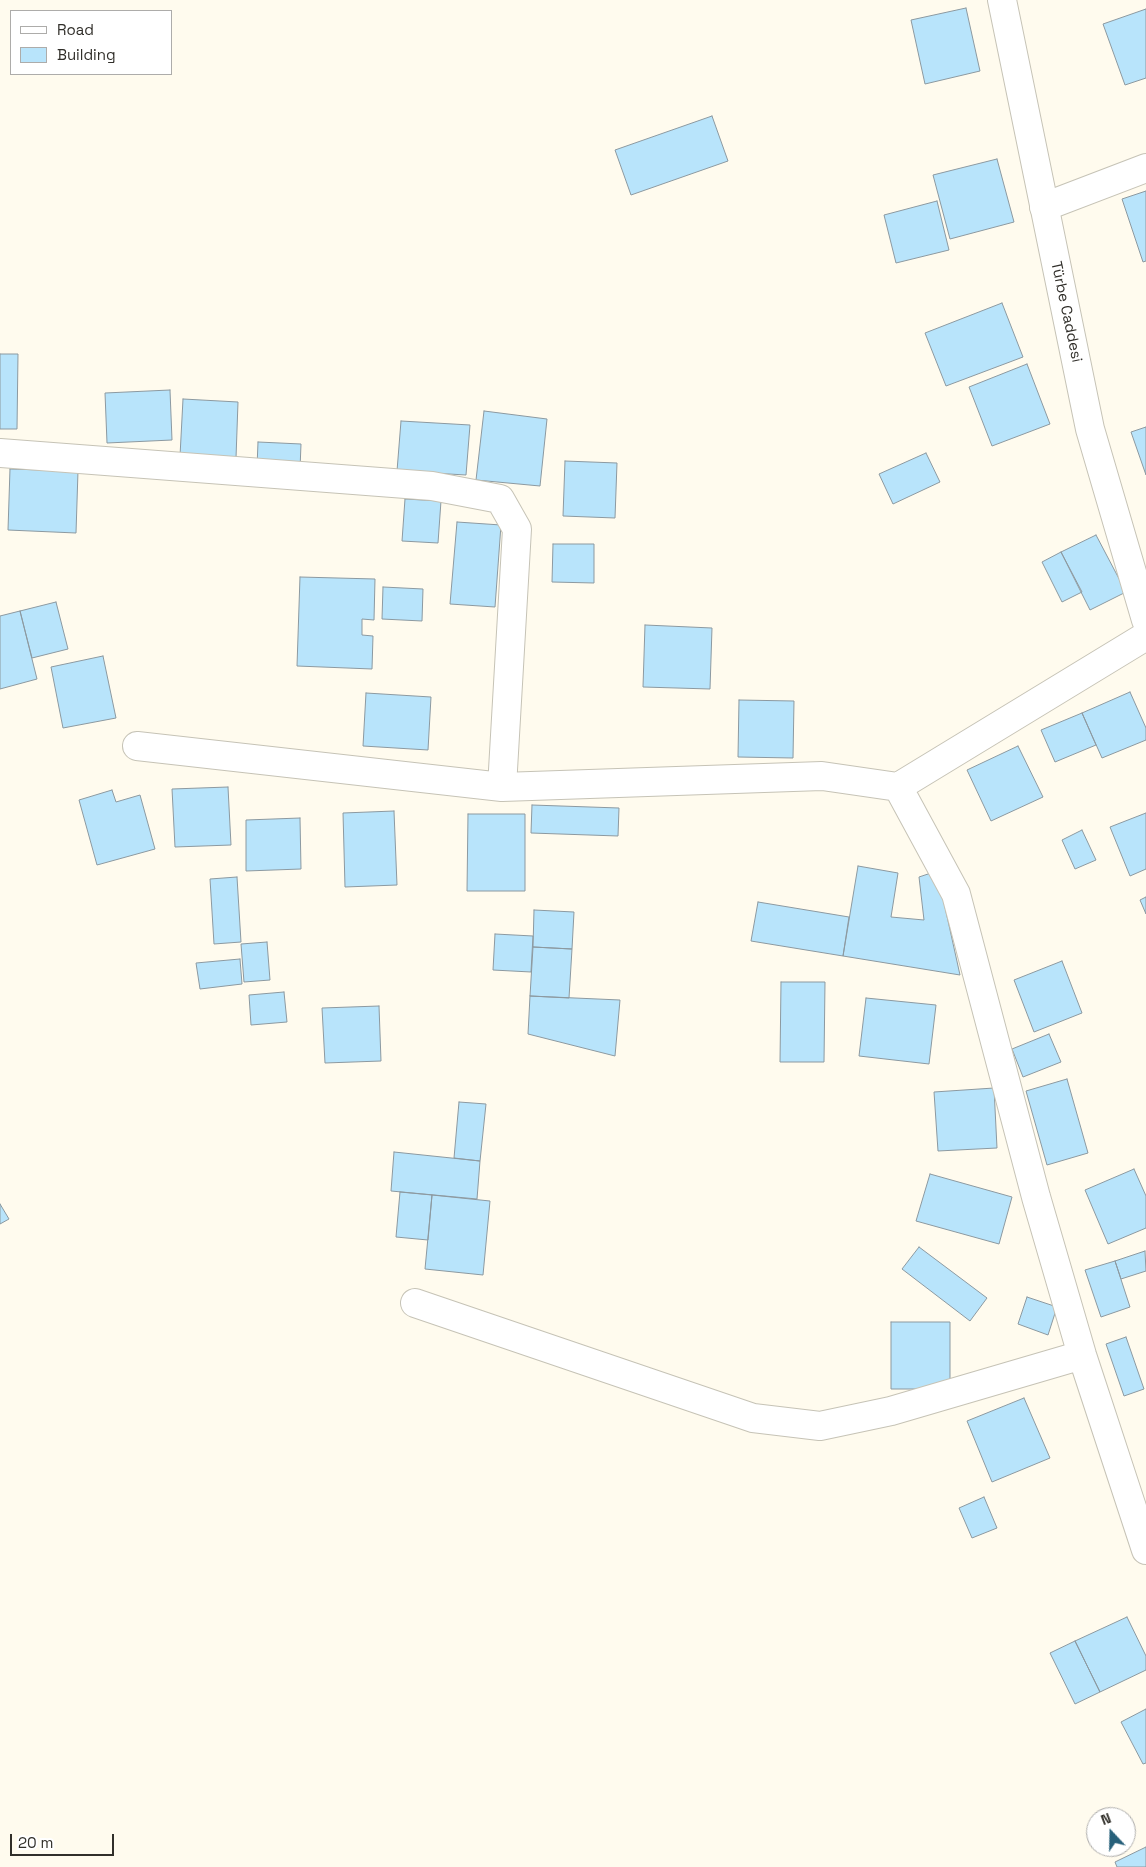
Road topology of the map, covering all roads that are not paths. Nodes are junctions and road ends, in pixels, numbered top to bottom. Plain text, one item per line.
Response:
1 (1002, 0) edge
2 (1146, 168) edge
3 (1044, 207) junction
4 (0, 453) edge
5 (1137, 561) edge
6 (1146, 620) edge
7 (1146, 636) edge
8 (137, 746) dead end
9 (502, 787) junction
10 (898, 787) junction
11 (415, 1303) dead end
12 (1082, 1355) junction
13 (1146, 1550) edge

1 - 3 street, Türbe Caddesi
2 - 3 street
3 - 5 street, Türbe Caddesi
4 - 9 street
5 - 6 street, Türbe Caddesi
7 - 10 street
8 - 9 street
9 - 10 street
10 - 12 street
11 - 12 street
12 - 13 street

